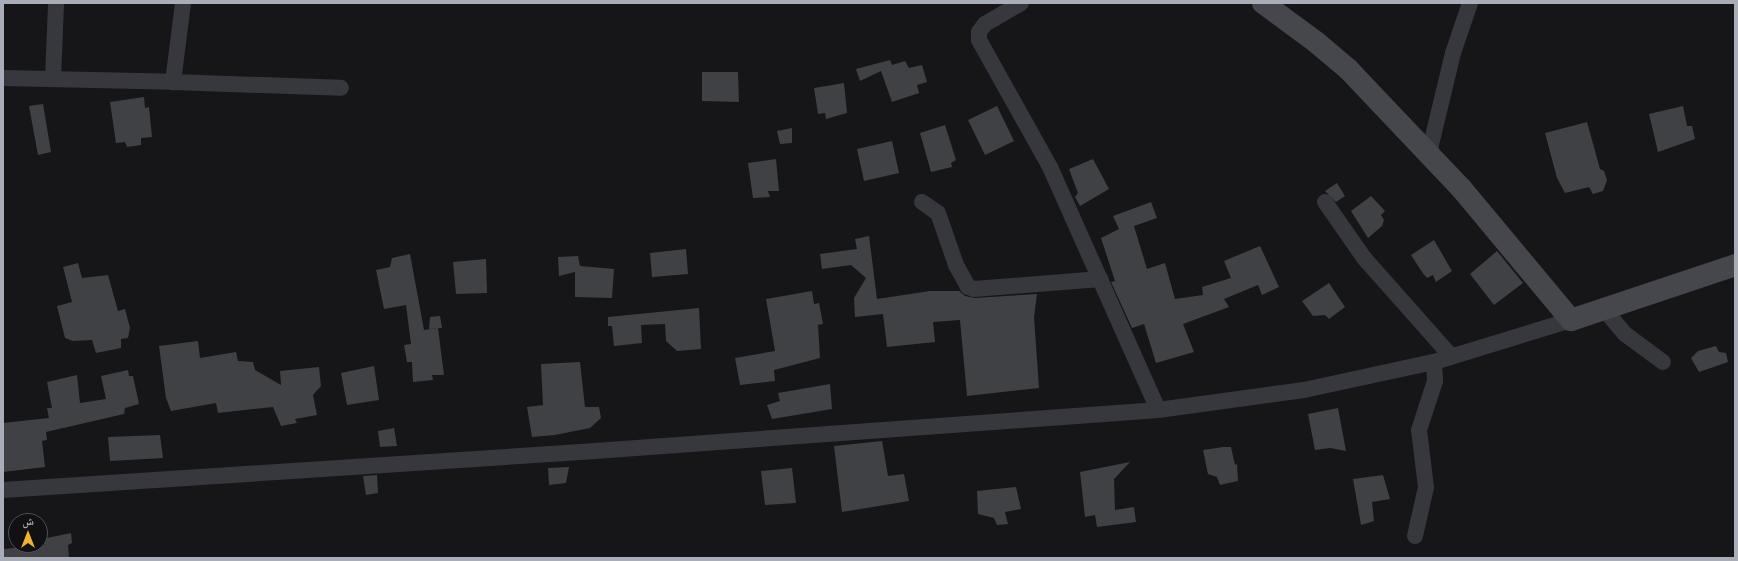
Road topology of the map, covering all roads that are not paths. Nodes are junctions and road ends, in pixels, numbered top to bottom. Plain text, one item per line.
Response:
1 (56, 3) edge
2 (183, 3) edge
3 (1021, 3) edge
4 (1263, 3) edge
5 (1470, 3) edge
6 (1283, 9) edge
7 (3, 78) edge
8 (53, 79) junction
9 (173, 82) junction
10 (341, 88) dead end
11 (1429, 153) junction
12 (922, 202) dead end
13 (1324, 202) dead end
14 (1735, 265) edge
15 (1101, 279) junction
16 (1604, 309) junction
17 (1571, 320) junction
18 (1452, 357) junction
19 (1434, 362) junction
20 (1662, 362) dead end
21 (1158, 410) junction
22 (3, 490) edge
23 (1415, 536) dead end

1 - 8 street
2 - 9 street
3 - 15 street
4 - 6 main road
5 - 11 street
6 - 11 main road
7 - 8 street
8 - 9 street
9 - 10 street
11 - 17 main road
12 - 15 street
13 - 18 street
14 - 16 main road
15 - 21 street
16 - 17 main road
16 - 20 street
17 - 18 street
18 - 19 street
19 - 21 street
19 - 23 street
21 - 22 street

